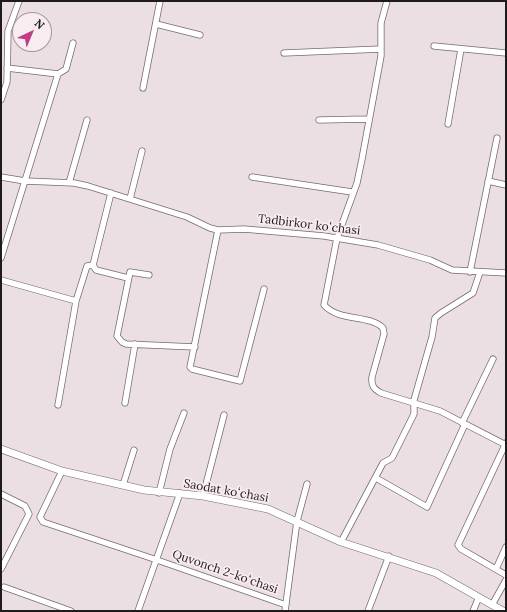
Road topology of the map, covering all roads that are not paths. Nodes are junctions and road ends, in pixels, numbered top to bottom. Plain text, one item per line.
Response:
1 (19, 1) edge
2 (160, 1) edge
3 (387, 1) edge
4 (156, 24) junction
5 (200, 35) dead end
6 (73, 43) dead end
7 (434, 46) dead end
8 (381, 49) junction
9 (461, 49) junction
10 (284, 53) dead end
11 (506, 53) edge
12 (7, 68) junction
13 (58, 74) junction
14 (4, 81) edge
15 (143, 88) dead end
16 (1, 100) edge
17 (368, 119) junction
18 (87, 120) dead end
19 (320, 120) dead end
20 (448, 124) dead end
21 (497, 138) dead end
22 (142, 151) dead end
23 (252, 176) dead end
24 (1, 177) edge
25 (25, 181) junction
26 (488, 181) junction
27 (69, 183) junction
28 (506, 186) edge
29 (352, 192) junction
30 (111, 193) junction
31 (130, 199) junction
32 (218, 230) junction
33 (337, 238) junction
34 (1, 258) edge
35 (93, 266) junction
36 (470, 272) junction
37 (480, 272) junction
38 (506, 273) edge
39 (149, 275) dead end
40 (128, 278) junction
41 (1, 280) edge
42 (264, 289) dead end
43 (76, 301) junction
44 (135, 344) junction
45 (194, 347) junction
46 (493, 359) dead end
47 (125, 403) dead end
48 (414, 403) junction
49 (58, 405) dead end
50 (184, 412) dead end
51 (224, 415) dead end
52 (464, 423) junction
53 (506, 444) edge
54 (1, 448) edge
55 (134, 450) dead end
56 (62, 471) junction
57 (376, 478) junction
58 (307, 484) dead end
59 (123, 485) junction
60 (159, 493) junction
61 (180, 493) junction
62 (1, 494) edge
63 (202, 496) junction
64 (297, 521) junction
65 (341, 542) junction
66 (506, 547) edge
67 (389, 556) junction
68 (157, 560) junction
69 (1, 569) edge
70 (496, 569) junction
71 (506, 575) edge
72 (506, 580) edge
73 (4, 587) dead end
74 (479, 597) junction
75 (492, 605) junction
76 (286, 608) edge
77 (71, 611) edge
78 (138, 611) edge
79 (368, 611) edge
80 (473, 611) edge
81 (503, 611) edge

1 - 12 street
2 - 4 street
3 - 8 street
4 - 5 street
4 - 15 street
6 - 13 street
7 - 9 street
8 - 10 street
8 - 17 street
9 - 11 street
9 - 20 street
12 - 13 street
12 - 14 street
13 - 25 street
14 - 16 street
17 - 19 street
17 - 29 street
18 - 27 street
21 - 26 street
22 - 31 street
23 - 29 street
24 - 25 street, Tadbirkor koʻchasi
25 - 27 street, Tadbirkor koʻchasi
25 - 34 street
26 - 28 street
26 - 36 street
27 - 30 street, Tadbirkor koʻchasi
29 - 33 street
30 - 31 street, Tadbirkor koʻchasi
30 - 35 street
31 - 32 street, Tadbirkor koʻchasi
32 - 33 street, Tadbirkor koʻchasi
32 - 45 street
33 - 36 street, Tadbirkor koʻchasi
33 - 48 street
35 - 40 street
35 - 43 street
36 - 37 street, Tadbirkor koʻchasi
37 - 38 street, Tadbirkor koʻchasi
37 - 48 street
39 - 40 street
40 - 44 street
41 - 43 street
42 - 45 street
43 - 49 street
44 - 45 street
44 - 47 street
46 - 52 street
48 - 52 street
48 - 57 street
50 - 60 street
51 - 63 street
52 - 53 street
52 - 57 street
53 - 70 street
54 - 56 street, Saodat koʻchasi
55 - 59 street
56 - 59 street, Saodat koʻchasi
56 - 68 street, Quvonch 2-koʻchasi
57 - 65 street
58 - 64 street
59 - 60 street, Saodat koʻchasi
60 - 61 street, Saodat koʻchasi
61 - 63 street, Saodat koʻchasi
61 - 68 street, Quvonch 2-koʻchasi
62 - 69 street
63 - 64 street, Saodat koʻchasi
64 - 65 street, Saodat koʻchasi
64 - 76 street
65 - 67 street, Saodat koʻchasi
66 - 70 street
67 - 74 street, Saodat koʻchasi
67 - 79 street
68 - 76 street, Quvonch 2-koʻchasi
68 - 78 street, Quvonch 2-koʻchasi
70 - 71 street
72 - 75 street
73 - 77 street
74 - 75 street, Saodat koʻchasi
74 - 80 street
75 - 81 street, Saodat koʻchasi

